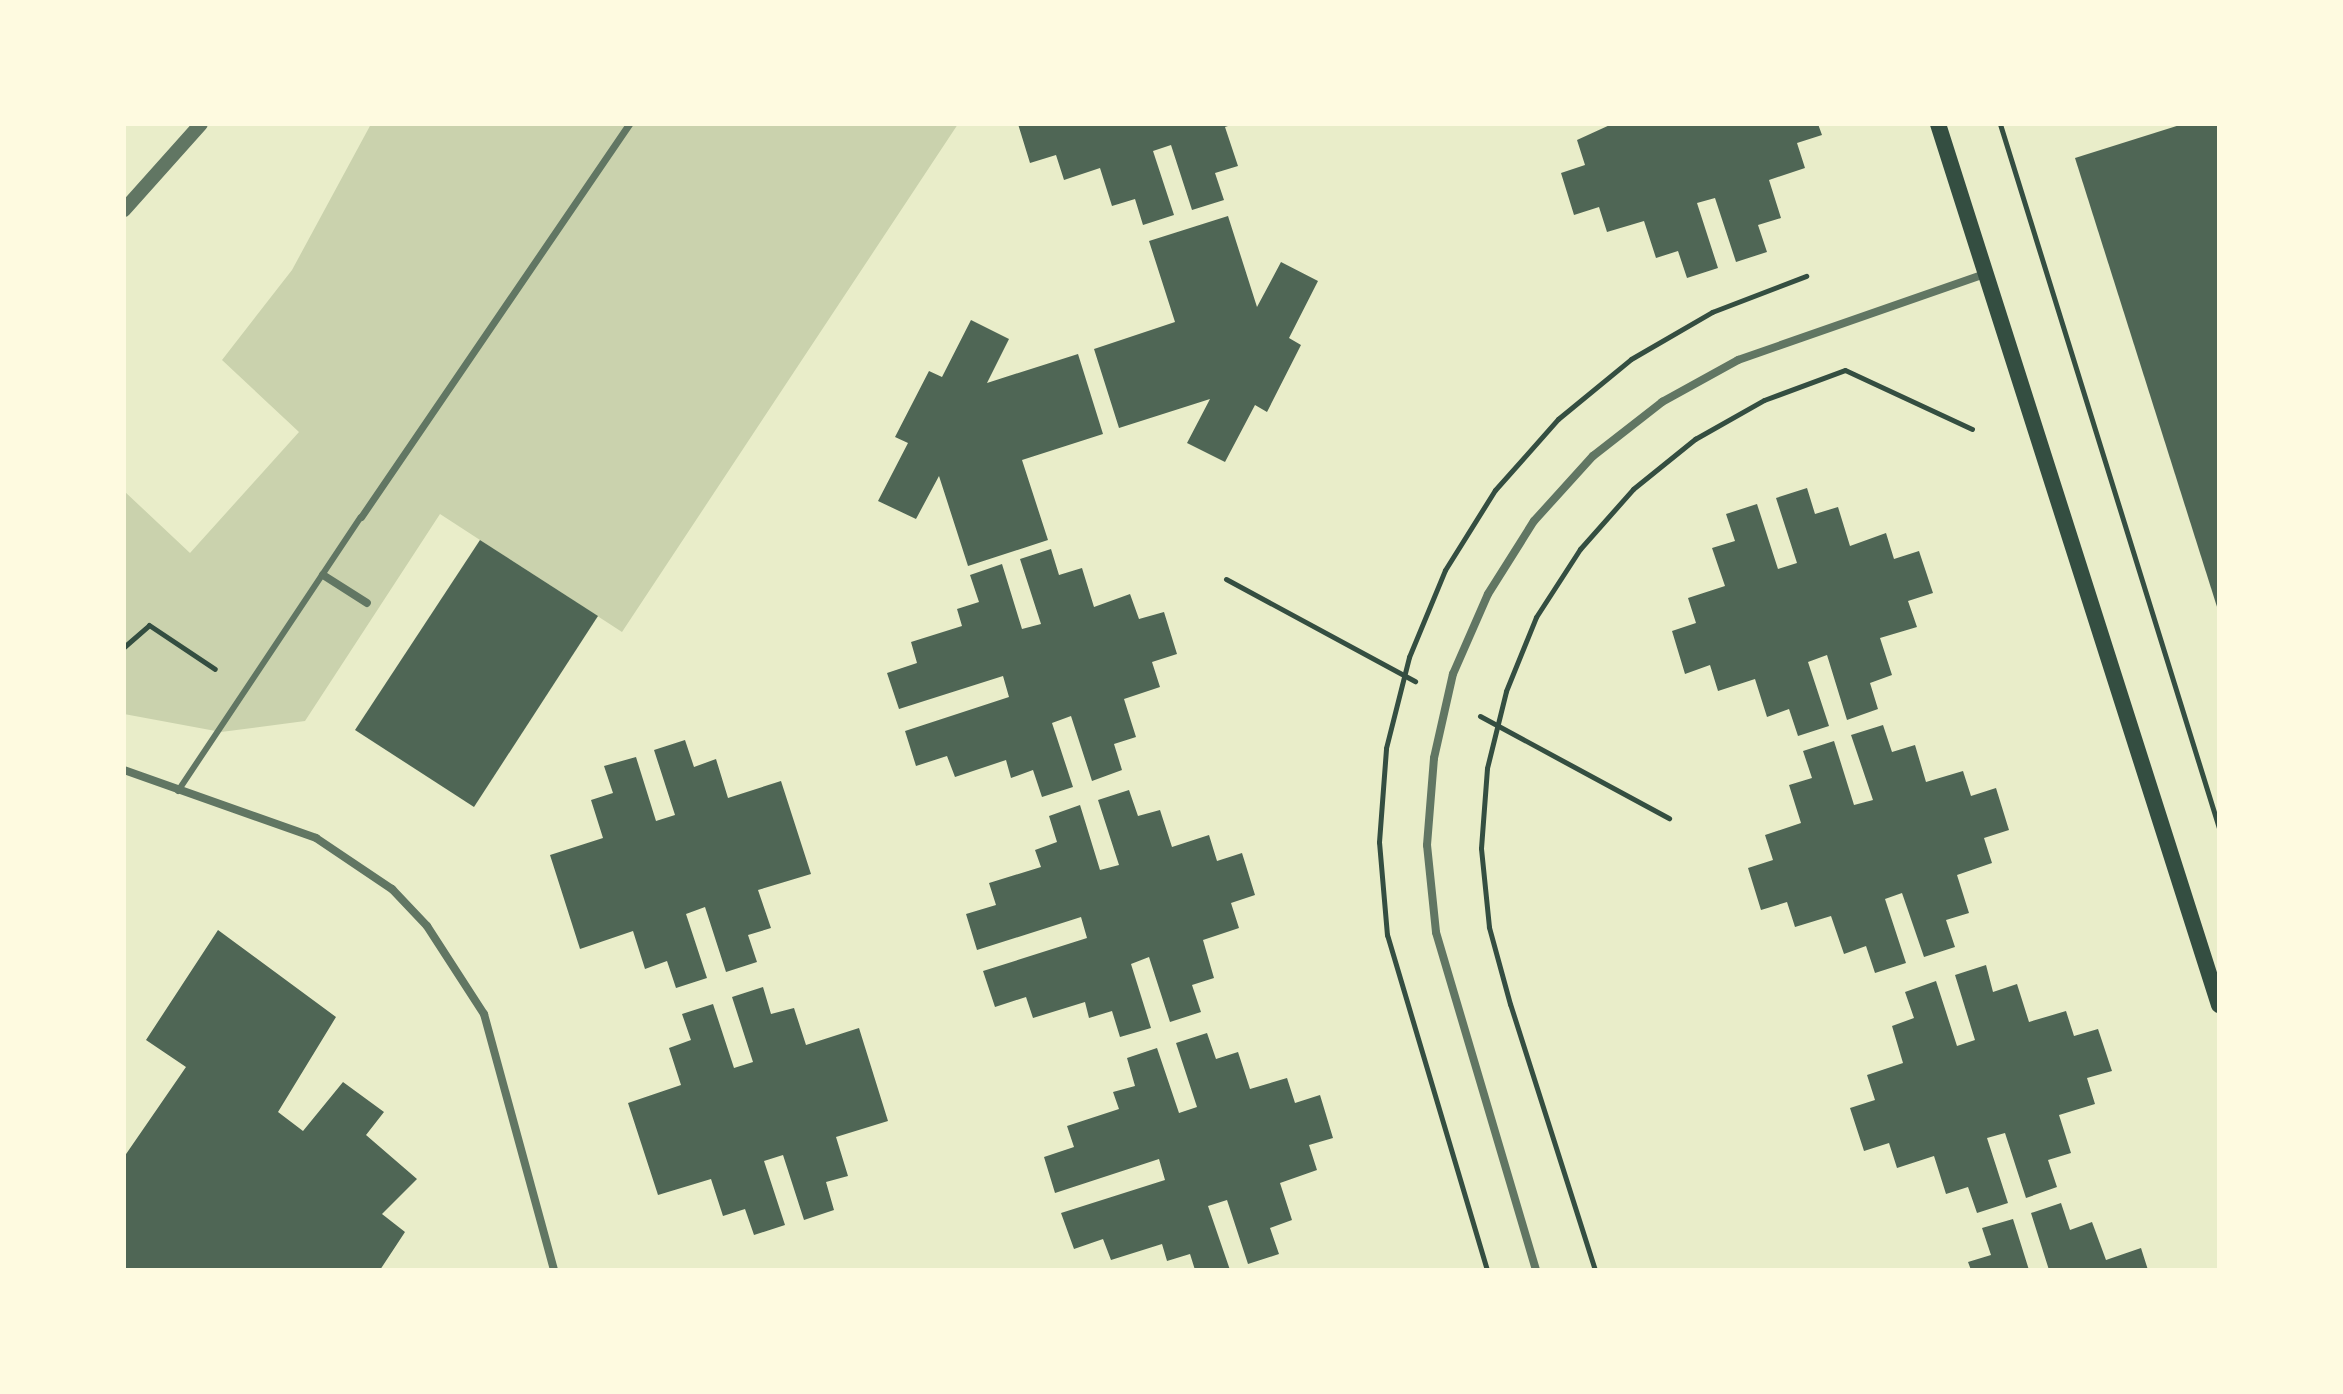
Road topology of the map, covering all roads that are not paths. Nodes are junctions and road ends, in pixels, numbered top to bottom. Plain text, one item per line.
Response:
1 (201, 124) edge
2 (629, 124) edge
3 (1938, 124) edge
4 (124, 210) edge
5 (1985, 274) junction
6 (361, 517) joint
7 (323, 575) junction
8 (367, 603) dead end
9 (124, 770) edge
10 (178, 791) junction
11 (2219, 1005) edge
12 (554, 1270) edge
13 (1536, 1270) edge

1 - 4 street
2 - 6 street
3 - 5 main road
5 - 11 main road
5 - 13 street
6 - 7 lane
7 - 8 street
7 - 10 lane
9 - 10 street
10 - 12 street

